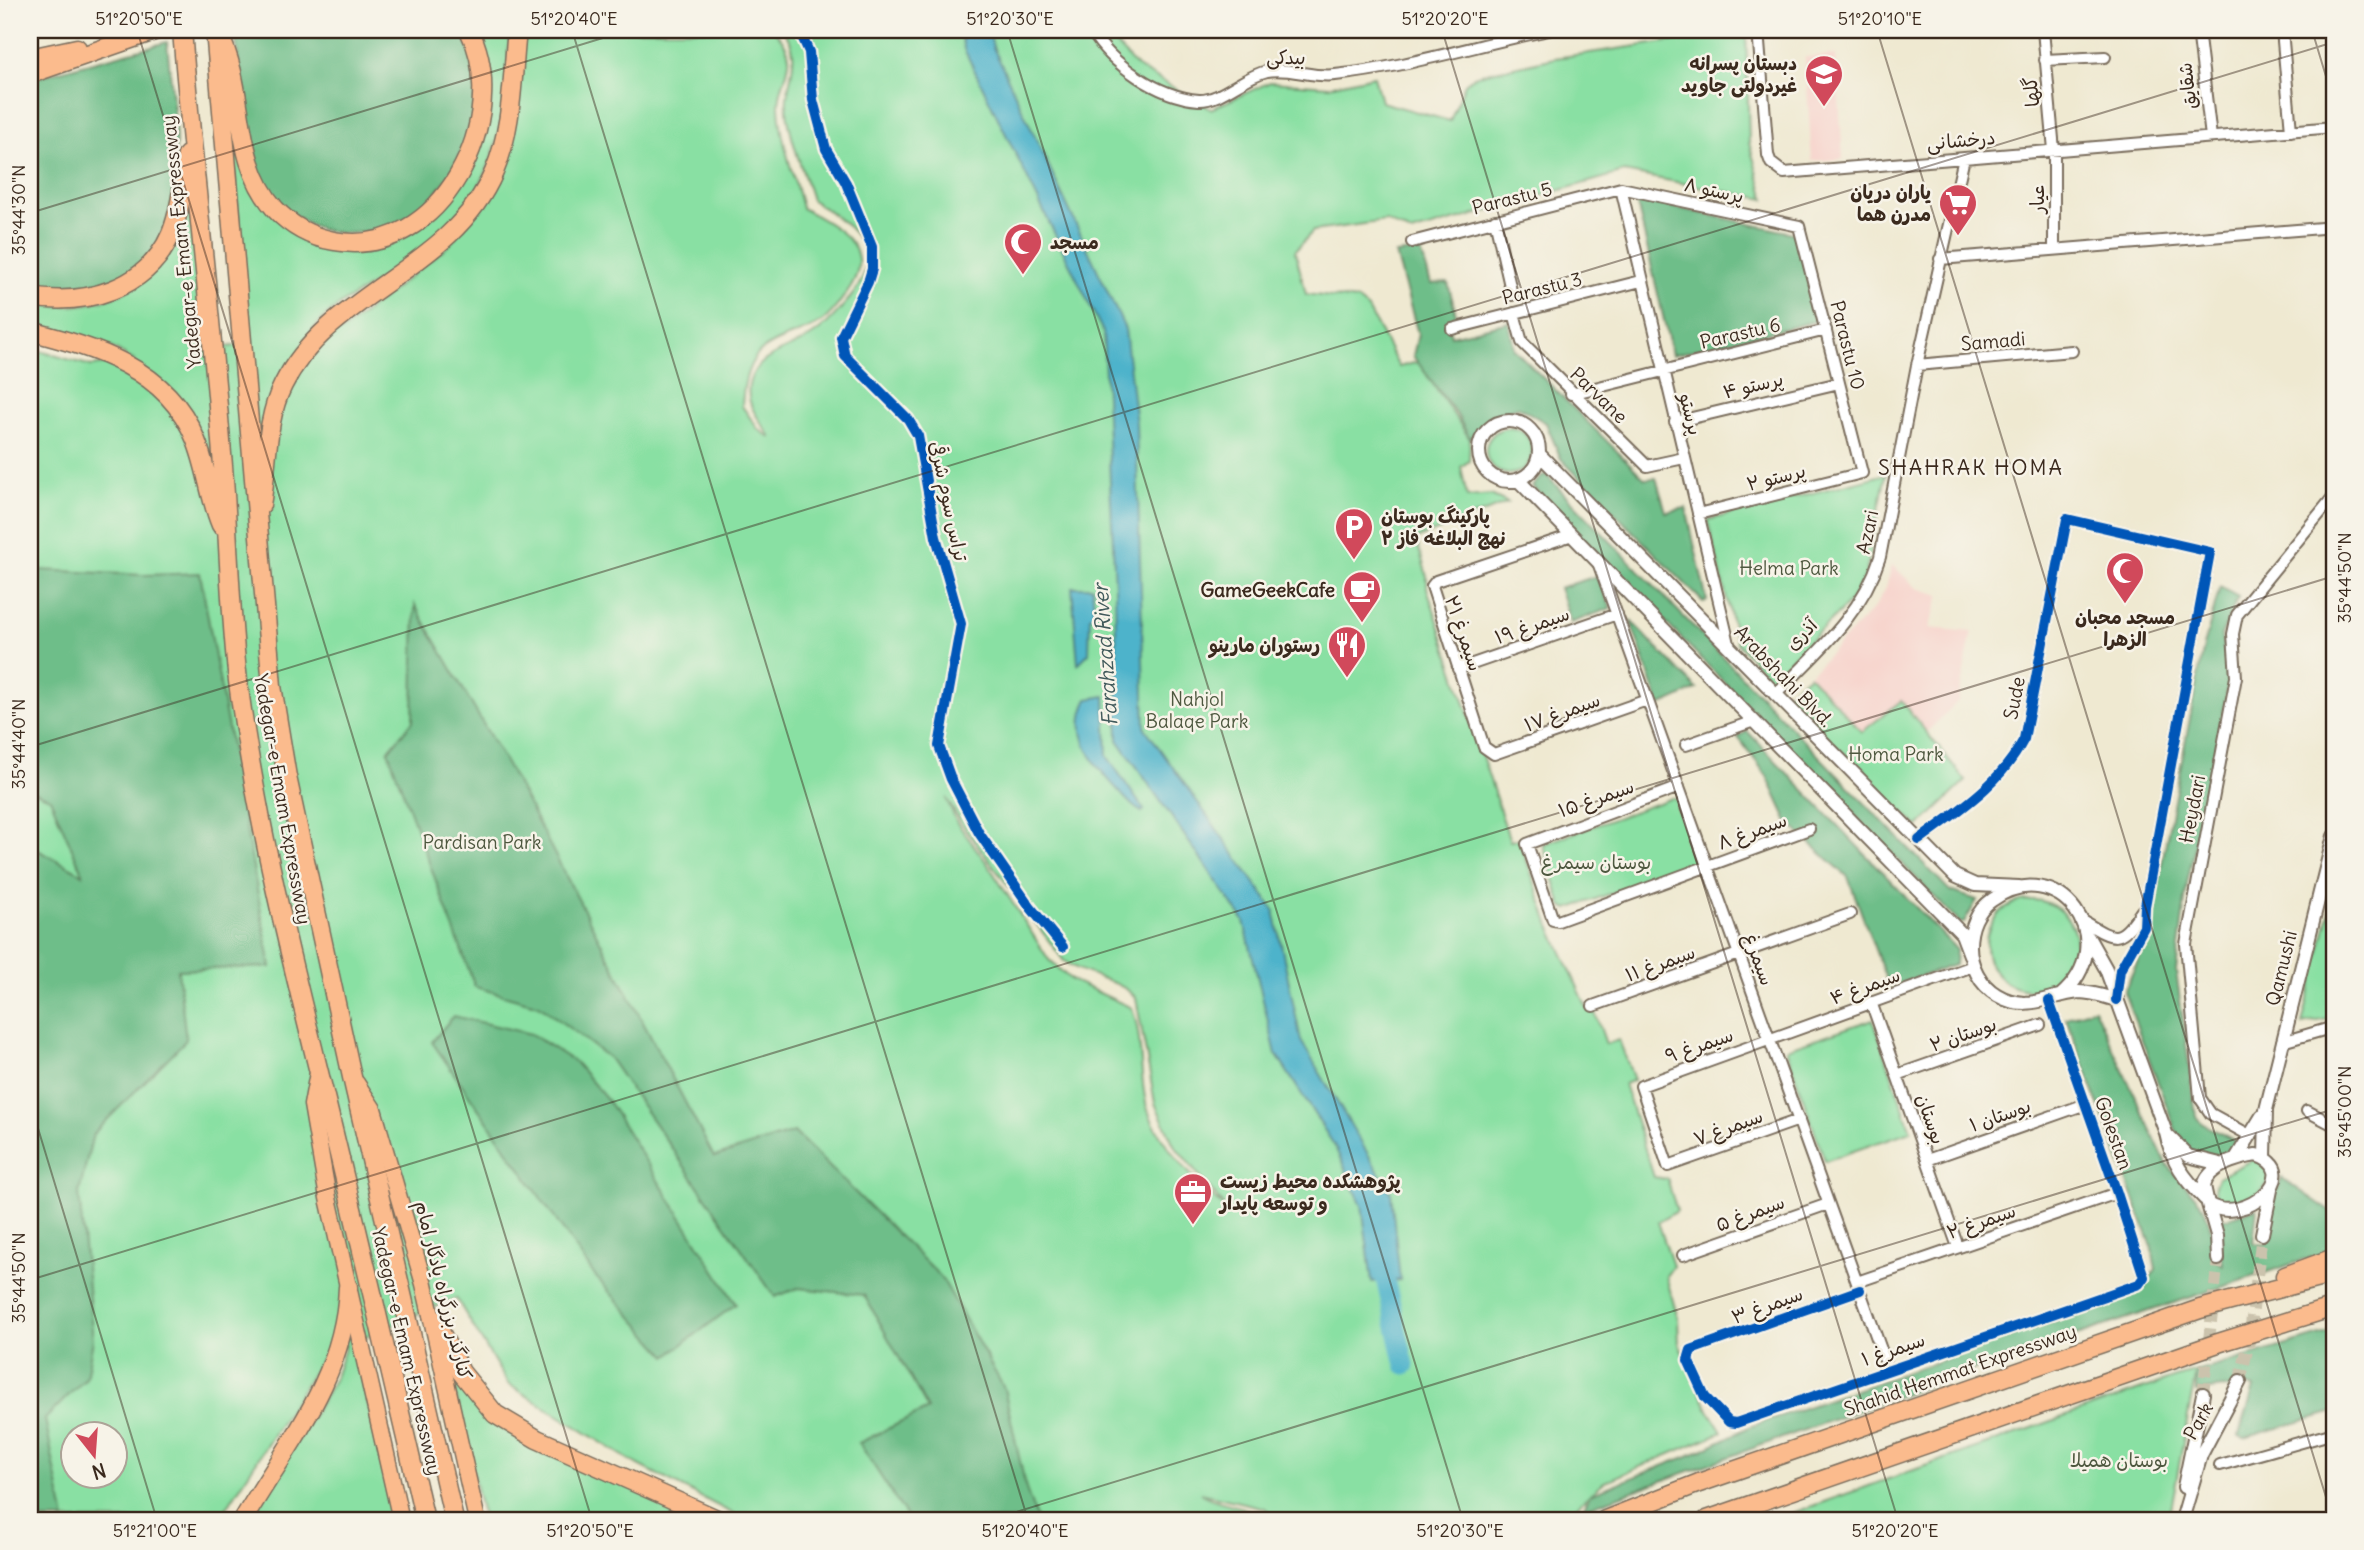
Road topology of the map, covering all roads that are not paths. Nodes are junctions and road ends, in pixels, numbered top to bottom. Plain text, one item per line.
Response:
1 (157, 30) edge
2 (182, 30) edge
3 (215, 30) edge
4 (469, 30) edge
5 (517, 30) edge
6 (1091, 30) edge
7 (1549, 30) edge
8 (1758, 30) edge
9 (2043, 30) edge
10 (2198, 30) edge
11 (2283, 30) edge
12 (132, 38) junction
13 (2105, 57) dead end
14 (30, 58) edge
15 (2045, 60) junction
16 (30, 74) edge
17 (2334, 127) edge
18 (191, 131) junction
19 (2291, 131) junction
20 (2211, 137) junction
21 (2054, 150) junction
22 (1964, 158) junction
23 (1621, 188) junction
24 (1495, 220) junction
25 (1800, 226) joint
26 (2334, 227) edge
27 (1412, 242) dead end
28 (2054, 249) junction
29 (1940, 259) junction
30 (1641, 281) junction
31 (1511, 295) dead end
32 (30, 297) edge
33 (1514, 313) junction
34 (1452, 329) dead end
35 (1826, 330) junction
36 (30, 331) edge
37 (2072, 351) dead end
38 (1917, 365) junction
39 (1662, 369) junction
40 (1839, 383) junction
41 (1571, 394) junction
42 (1675, 422) junction
43 (1539, 454) junction
44 (1684, 458) junction
45 (1862, 473) joint
46 (1518, 480) junction
47 (2334, 496) edge
48 (1698, 514) junction
49 (257, 526) junction
50 (225, 534) junction
51 (1572, 535) junction
52 (1598, 562) junction
53 (1617, 614) junction
54 (1730, 648) junction
55 (1458, 669) junction
56 (1773, 692) junction
57 (1647, 700) junction
58 (1754, 721) junction
59 (1686, 745) dead end
60 (1488, 752) joint
61 (1679, 787) junction
62 (1809, 829) dead end
63 (2334, 836) edge
64 (1919, 840) junction
65 (1707, 865) junction
66 (2019, 887) junction
67 (2145, 906) junction
68 (1850, 914) dead end
69 (1553, 920) joint
70 (2082, 921) junction
71 (2087, 936) junction
72 (1739, 954) junction
73 (1971, 960) junction
74 (2054, 998) junction
75 (2116, 1000) junction
76 (1871, 1002) junction
77 (1593, 1006) dead end
78 (2040, 1025) dead end
79 (2334, 1027) edge
80 (1769, 1038) junction
81 (2282, 1042) junction
82 (318, 1073) junction
83 (1897, 1075) junction
84 (352, 1077) junction
85 (2086, 1104) junction
86 (2266, 1110) junction
87 (2308, 1111) dead end
88 (1798, 1120) junction
89 (2334, 1125) edge
90 (2166, 1133) junction
91 (2251, 1136) junction
92 (2265, 1158) junction
93 (1927, 1160) junction
94 (2229, 1162) junction
95 (1668, 1166) joint
96 (2272, 1188) junction
97 (2117, 1193) junction
98 (2207, 1202) junction
99 (1828, 1204) junction
100 (2262, 1234) tunnel mouth
101 (1958, 1247) junction
102 (1683, 1255) dead end
103 (2334, 1258) edge
104 (2218, 1259) tunnel mouth
105 (2334, 1274) edge
106 (2144, 1277) joint
107 (1858, 1286) junction
108 (348, 1287) junction
109 (2334, 1307) edge
110 (2200, 1309) junction
111 (433, 1318) junction
112 (1688, 1354) joint
113 (1888, 1368) junction
114 (2240, 1381) tunnel mouth
115 (2203, 1394) tunnel mouth
116 (2334, 1433) edge
117 (2220, 1465) dead end
118 (243, 1520) edge
119 (401, 1520) edge
120 (425, 1520) edge
121 (454, 1520) edge
122 (477, 1520) edge
123 (719, 1520) edge
124 (1605, 1520) edge
125 (1707, 1520) edge
126 (2180, 1520) edge

1 - 12 highway
2 - 18 highway, Yadegar-e Emam Expressway
3 - 4 highway
3 - 49 highway, Yadegar-e Emam Expressway
5 - 49 highway
6 - 7 street, بیدکی
8 - 22 street, درخشانی
9 - 15 street, گلها
10 - 20 street, شقایق
11 - 19 street
12 - 14 highway
12 - 16 highway
13 - 15 street
15 - 21 street, گلها
17 - 19 street, درخشانی
18 - 32 highway
18 - 50 highway, Yadegar-e Emam Expressway
19 - 20 street, درخشانی
20 - 21 street, درخشانی
21 - 22 street, درخشانی
21 - 28 street, عیار
22 - 29 street, Azari
23 - 24 street, Parastu 5
23 - 25 street, پرستو ۸
23 - 30 street, پرستو
24 - 27 street, Parastu 5
24 - 31 street
25 - 35 street, Parastu 10
26 - 28 street
28 - 29 street
29 - 38 street, Azari
30 - 33 street, Parastu 3
30 - 39 street, پرستو
33 - 34 street, Parastu 3
33 - 41 street, Parvane
35 - 39 street, Parastu 6
35 - 40 street, Parastu 10
36 - 50 highway
37 - 38 street, Samadi
38 - 56 street, Azari
39 - 41 street, Parastu 6
39 - 42 street, پرستو
40 - 42 street, پرستو ۴
40 - 45 street, Parastu 10
41 - 44 street, Parvane
42 - 44 street, پرستو
43 - 46 street
43 - 46 street
43 - 54 street, Arabshahi Blvd.
44 - 48 street, پرستو
45 - 48 street, پرستو ۲
46 - 51 street
47 - 91 street, Heydari
48 - 54 street, پرستو
49 - 84 highway, Yadegar-e Emam Expressway
50 - 82 highway, Yadegar-e Emam Expressway
51 - 52 street
51 - 55 street, سیمرغ ۲۱
52 - 53 street, سیمرغ
52 - 58 street
53 - 55 street, سیمرغ ۱۹
53 - 57 street, سیمرغ
54 - 56 street, Arabshahi Blvd.
55 - 60 street, سیمرغ ۲۱
56 - 64 street, Arabshahi Blvd.
57 - 60 street, سیمرغ ۱۷
57 - 61 street, سیمرغ
58 - 59 street
58 - 73 street
61 - 65 street, سیمرغ
61 - 69 street, سیمرغ ۱۵
62 - 65 street, سیمرغ ۸
63 - 81 street, Qamushi
64 - 66 street, Arabshahi Blvd.
64 - 67 street, Sude
65 - 69 street, سیمرغ ۸
65 - 72 street, سیمرغ
66 - 70 street
66 - 73 street
67 - 70 street
67 - 75 street
68 - 72 street, سیمرغ ۱۱
70 - 71 street
71 - 74 street
71 - 75 street
72 - 77 street, سیمرغ ۱۱
72 - 80 street, سیمرغ
73 - 74 street
73 - 76 street, سیمرغ ۴
74 - 75 street
74 - 85 street, Golestan
75 - 90 street
76 - 80 street, سیمرغ ۴
76 - 83 street, بوستان
78 - 83 street, بوستان ۲
79 - 81 street
80 - 88 street, سیمرغ
80 - 95 street, سیمرغ ۹
81 - 86 street, Qamushi
82 - 108 main road
82 - 120 highway, Yadegar-e Emam Expressway
83 - 93 street, بوستان
84 - 111 main road, کنارگذر بزرگراه یادگار امام
84 - 121 highway, Yadegar-e Emam Expressway
85 - 93 street, بوستان ۱
85 - 97 street, Golestan
86 - 91 street, Qamushi
86 - 92 street, Qamushi
87 - 89 street
88 - 95 street, سیمرغ ۷
88 - 99 street, سیمرغ
90 - 94 street
90 - 98 street
91 - 94 street, Qamushi
92 - 94 street
92 - 96 street
93 - 101 street, بوستان
94 - 98 street
96 - 98 street
96 - 100 street
97 - 101 street, سیمرغ ۲
97 - 106 street, Golestan
98 - 104 street
99 - 102 street, سیمرغ ۵
99 - 107 street, سیمرغ
101 - 107 street, سیمرغ ۲
103 - 110 highway
105 - 110 highway, Shahid Hemmat Expressway
106 - 113 street, سیمرغ ۱
107 - 112 street, سیمرغ ۳
107 - 113 street, سیمرغ
108 - 118 highway
108 - 119 main road
109 - 125 highway
110 - 124 highway, Shahid Hemmat Expressway
111 - 122 main road, کنارگذر بزرگراه یادگار امام
111 - 123 highway
112 - 113 street, سیمرغ ۱
114 - 126 street, Park
115 - 126 street, Park
116 - 117 street

